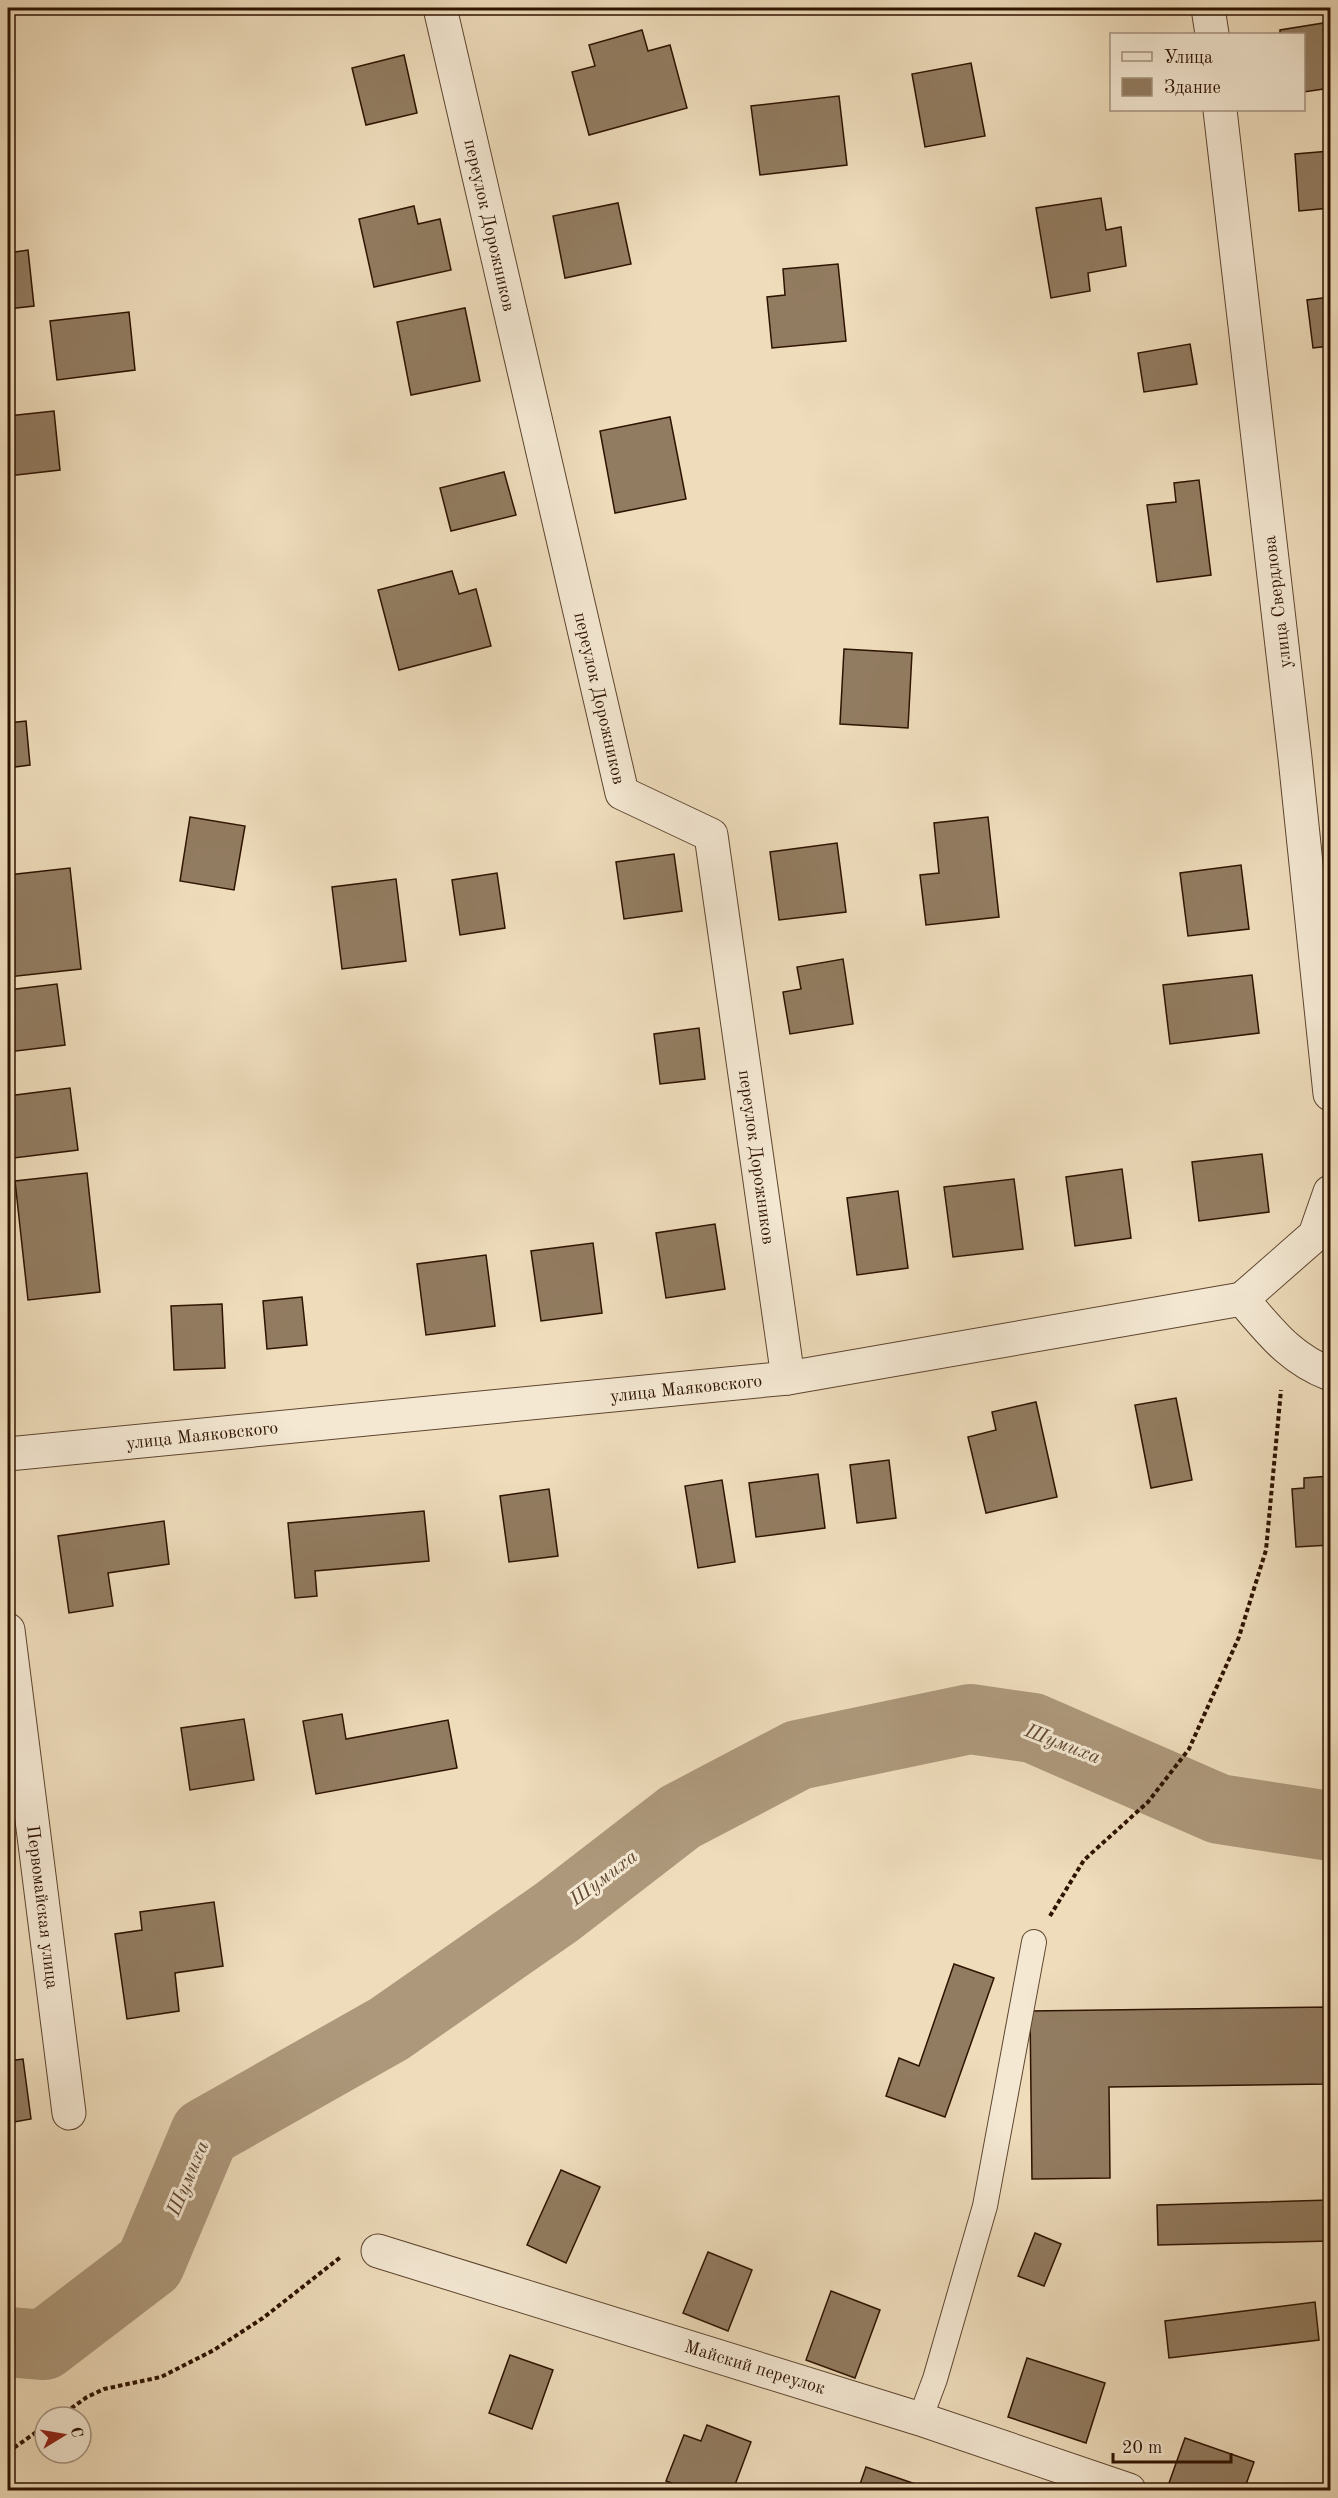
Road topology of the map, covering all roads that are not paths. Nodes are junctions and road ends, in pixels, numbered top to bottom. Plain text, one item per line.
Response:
1 (440, 8) edge
2 (1208, 8) edge
3 (1212, 33) edge
4 (1220, 111) edge
5 (1330, 1094) edge
6 (1330, 1192) edge
7 (1242, 1299) junction
8 (1330, 1374) edge
9 (788, 1378) junction
10 (8, 1454) edge
11 (8, 1630) edge
12 (1034, 1942) road end
13 (69, 2113) dead end
14 (378, 2251) road end
15 (920, 2419) junction
16 (1129, 2490) edge

1 - 9 street, переулок Дорожников
2 - 3 street
4 - 5 street, улица Свердлова
6 - 7 street
7 - 8 street
7 - 9 street, улица Маяковского
9 - 10 street, улица Маяковского
11 - 13 street, Первомайская улица
12 - 15 lane
14 - 15 street, Майский переулок
15 - 16 street, Майский переулок

